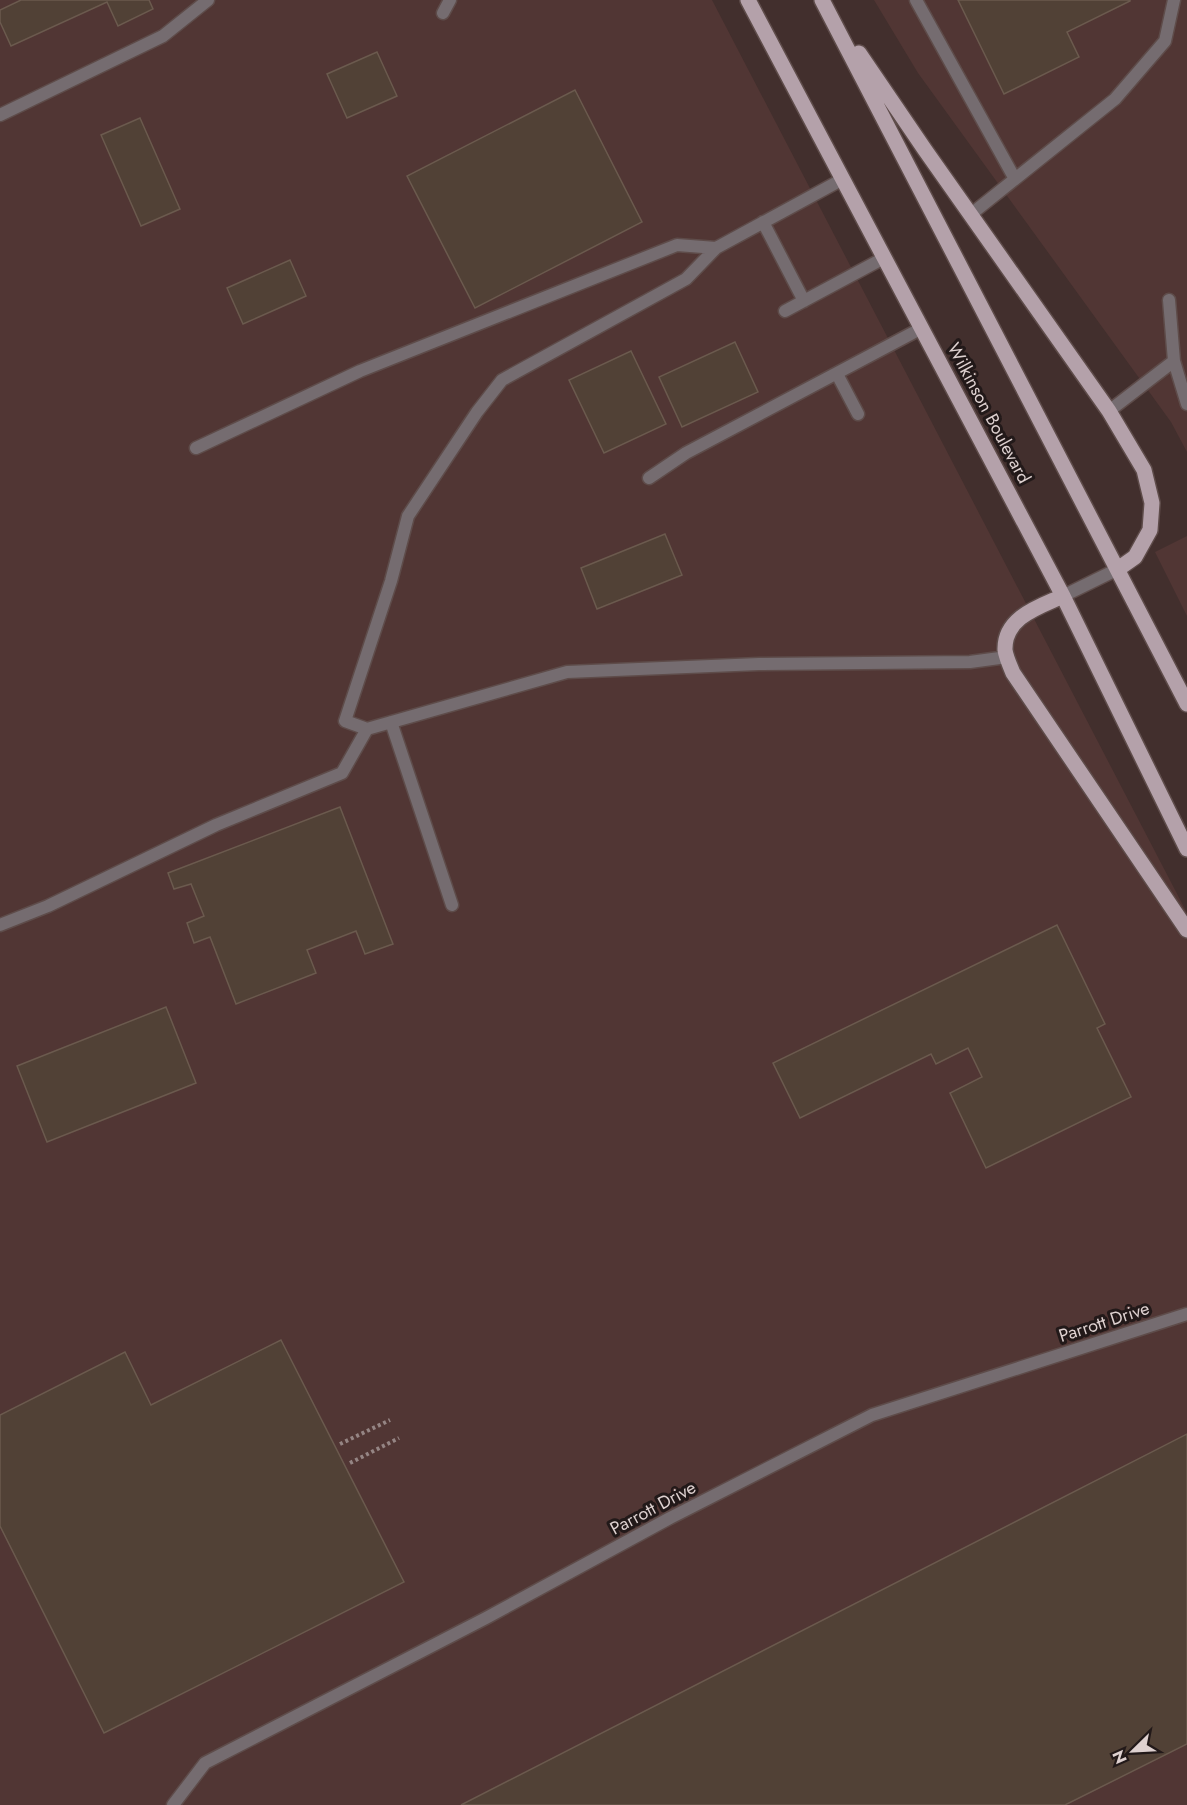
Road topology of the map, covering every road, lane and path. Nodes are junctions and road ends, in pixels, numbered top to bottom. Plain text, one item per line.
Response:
1 (208, 0) edge
2 (450, 0) edge
3 (748, 0) edge
4 (823, 0) edge
5 (916, 0) edge
6 (1174, 0) edge
7 (443, 13) dead end
8 (0, 115) edge
9 (843, 179) junction
10 (1015, 179) junction
11 (970, 215) junction
12 (763, 222) junction
13 (716, 248) junction
14 (884, 258) junction
15 (804, 300) junction
16 (1169, 300) dead end
17 (785, 311) dead end
18 (922, 328) junction
19 (1174, 361) junction
20 (837, 374) junction
21 (1187, 404) edge
22 (1109, 411) junction
23 (858, 414) dead end
24 (196, 448) dead end
25 (649, 478) dead end
26 (1118, 569) junction
27 (1063, 596) junction
28 (1007, 657) junction
29 (1187, 704) edge
30 (391, 722) junction
31 (367, 729) junction
32 (1187, 849) edge
33 (452, 905) dead end
34 (0, 925) edge
35 (1187, 930) edge
36 (1187, 1314) edge
37 (390, 1420) dead end
38 (399, 1438) dead end
39 (340, 1444) dead end
40 (350, 1463) dead end
41 (173, 1805) edge

1 - 8 street
2 - 7 street
3 - 9 main road, Wilkinson Boulevard
4 - 11 main road
4 - 26 main road
5 - 10 street
6 - 10 street
9 - 12 street
9 - 14 main road, Wilkinson Boulevard
10 - 11 street
11 - 22 main road
12 - 13 street
12 - 15 street
13 - 24 street
13 - 31 street
14 - 15 street
14 - 18 main road, Wilkinson Boulevard
15 - 17 street
16 - 19 street
18 - 20 street
18 - 27 main road, Wilkinson Boulevard
19 - 21 street
19 - 22 street
20 - 23 street
20 - 25 street
22 - 26 main road
26 - 27 street
26 - 29 main road
27 - 28 main road
27 - 32 main road, Wilkinson Boulevard
28 - 30 street
28 - 35 main road
30 - 31 street
30 - 33 street
31 - 34 street
36 - 41 street, Parrott Drive
37 - 39 path
38 - 40 path

